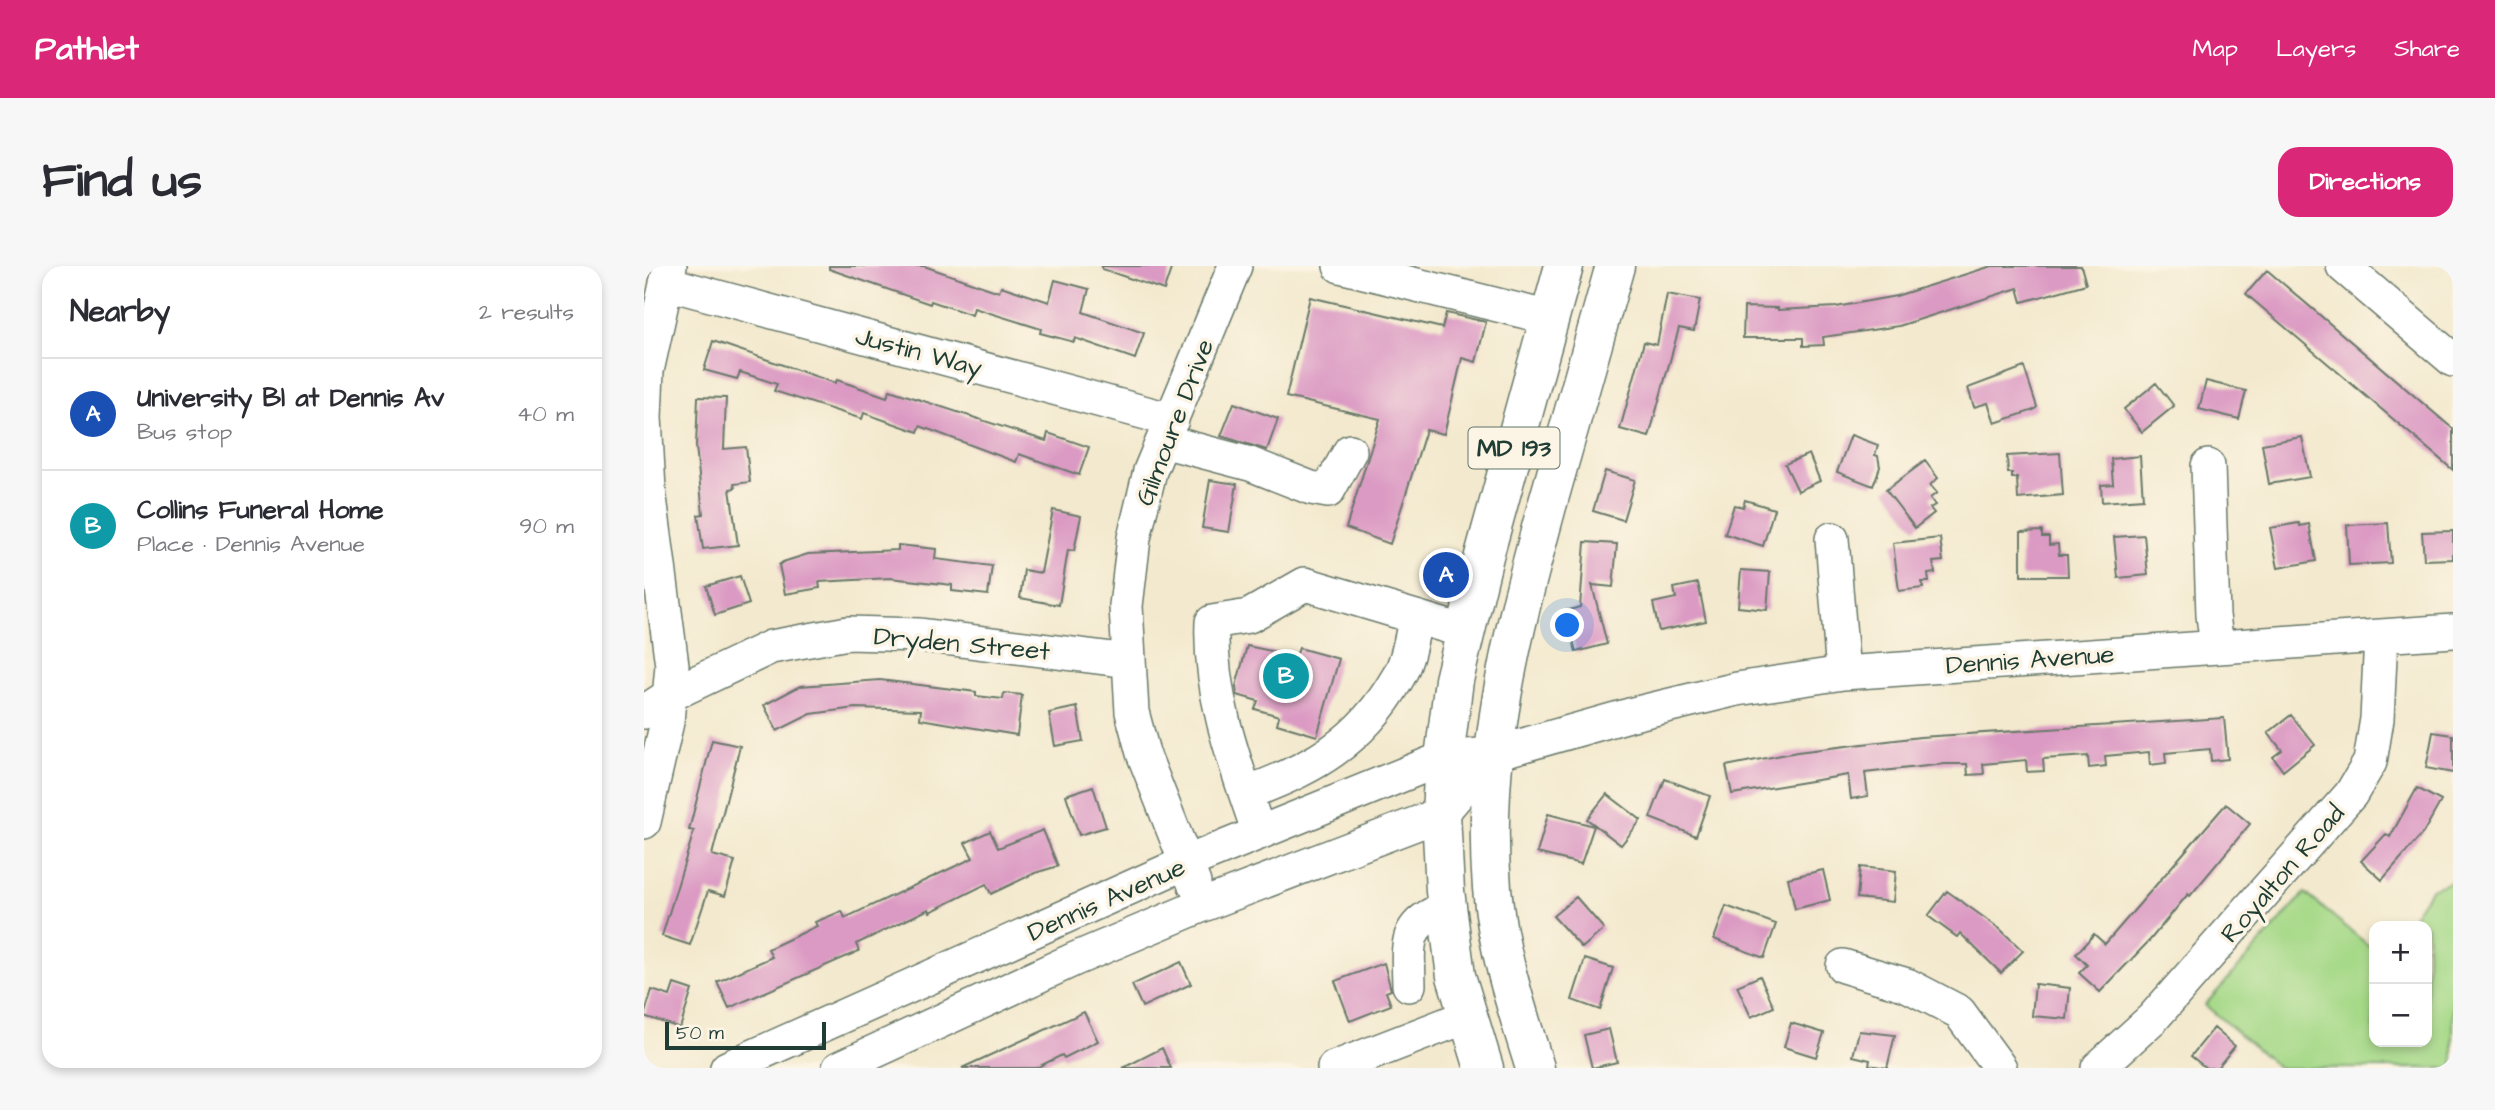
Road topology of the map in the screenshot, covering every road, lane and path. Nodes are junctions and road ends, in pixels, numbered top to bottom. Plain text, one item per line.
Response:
1 (1235, 266) edge
2 (1340, 266) edge
3 (1564, 266) edge
4 (1615, 266) edge
5 (2343, 266) edge
6 (668, 274) edge
7 (1550, 318) junction
8 (2453, 360) edge
9 (1167, 430) junction
10 (1350, 451) dead end
11 (2208, 466) dead end
12 (1832, 539) dead end
13 (1416, 617) junction
14 (2453, 631) edge
15 (1466, 632) junction
16 (2381, 636) junction
17 (2217, 648) junction
18 (1129, 661) junction
19 (1843, 673) junction
20 (657, 704) edge
21 (1492, 754) junction
22 (1444, 758) junction
23 (1245, 793) junction
24 (1441, 814) junction
25 (644, 822) edge
26 (1259, 833) junction
27 (1185, 863) junction
28 (1203, 905) junction
29 (1447, 908) junction
30 (1843, 966) dead end
31 (1409, 985) dead end
32 (1468, 1016) junction
33 (727, 1068) edge
34 (839, 1068) edge
35 (1334, 1068) edge
36 (1484, 1068) edge
37 (1535, 1068) edge
38 (2000, 1068) edge
39 (2098, 1068) edge

1 - 9 street, Gilmoure Drive
2 - 7 street
3 - 7 main road, MD 193
4 - 21 main road, MD 193
5 - 8 street
6 - 9 street, Justin Way
6 - 20 street
7 - 15 main road, MD 193
9 - 10 street, Justin Way
9 - 18 street, Gilmoure Drive
11 - 17 street
12 - 19 street
13 - 15 street
13 - 23 street
13 - 23 street
14 - 16 street, Dennis Avenue
15 - 22 main road, MD 193
16 - 17 street, Dennis Avenue
16 - 39 street, Royalton Road
17 - 19 street, Dennis Avenue
18 - 20 street, Dryden Street
18 - 27 street, Gilmoure Drive
19 - 21 street, Dennis Avenue
20 - 25 street
21 - 22 street, Dennis Avenue
21 - 24 street, Dennis Avenue
21 - 37 main road, MD 193
22 - 24 main road, MD 193
22 - 26 street, Dennis Avenue
23 - 26 street
24 - 28 street, Dennis Avenue
24 - 29 main road, MD 193
26 - 27 street, Dennis Avenue
27 - 28 street, Gilmoure Drive
27 - 33 street, Dennis Avenue
28 - 34 street, Dennis Avenue
29 - 31 street
29 - 32 main road, MD 193
30 - 38 street
32 - 35 street
32 - 36 main road, MD 193

